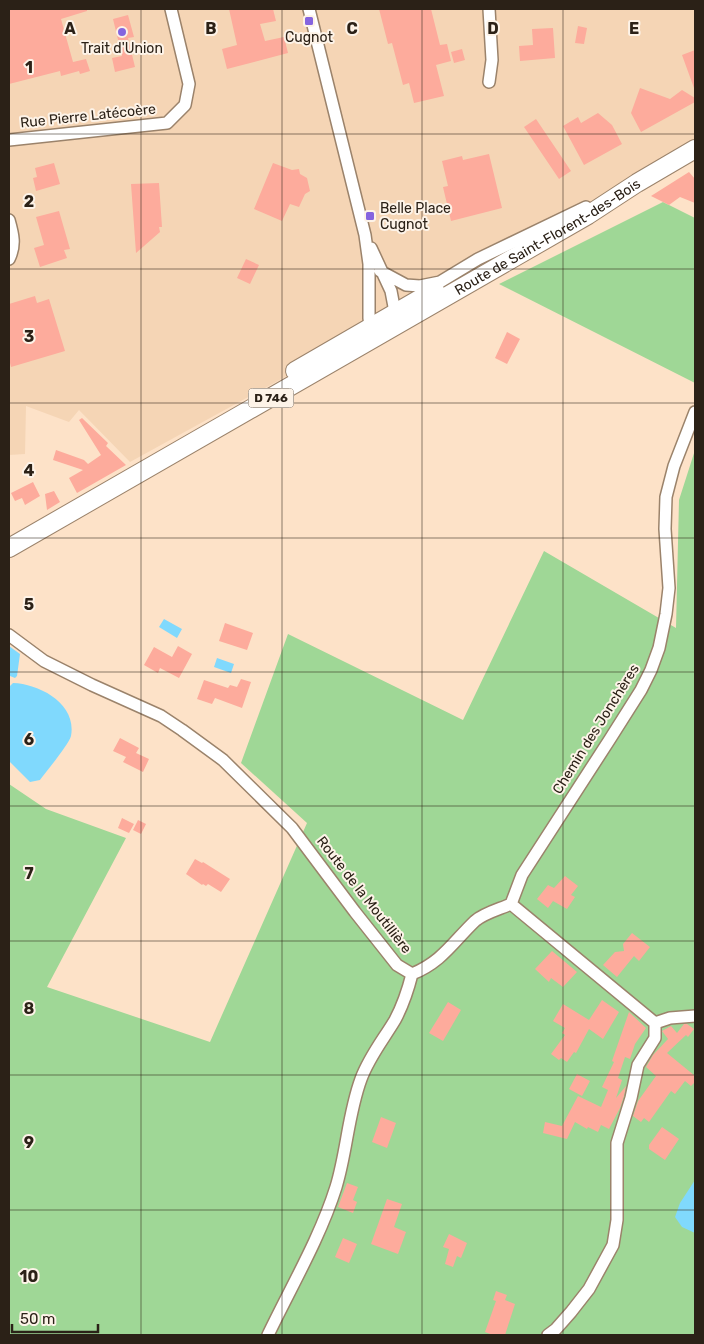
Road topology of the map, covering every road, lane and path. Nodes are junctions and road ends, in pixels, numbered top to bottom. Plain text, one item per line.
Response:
1 (171, 9) edge
2 (309, 9) edge
3 (489, 9) edge
4 (489, 82) dead end
5 (9, 140) edge
6 (695, 150) edge
7 (637, 183) junction
8 (586, 207) junction
9 (9, 220) edge
10 (365, 235) junction
11 (9, 259) edge
12 (380, 270) junction
13 (424, 311) junction
14 (383, 322) junction
15 (280, 393) junction
16 (695, 412) edge
17 (118, 484) junction
18 (9, 548) edge
19 (9, 635) edge
20 (511, 904) junction
21 (412, 974) junction
22 (695, 1016) edge
23 (655, 1023) junction
24 (268, 1335) edge
25 (548, 1335) edge

1 - 5 street, Rue Pierre Latécoère
2 - 10 street
3 - 4 street
6 - 7 main road, D 746
7 - 8 main road, Route de Saint-Florent-des-Bois / D 746
7 - 13 main road, Route de Saint-Florent-des-Bois / D 746
8 - 12 street
8 - 14 main road, Route de Saint-Florent-des-Bois / D 746
9 - 11 street
10 - 12 street
10 - 14 street
12 - 14 street
13 - 14 street
13 - 15 main road, Route de Saint-Florent-des-Bois / D 746
14 - 15 street
14 - 17 main road, Route de Saint-Florent-des-Bois / D 746
15 - 17 main road, Route de Saint-Florent-des-Bois / D 746
16 - 20 street, Chemin des Jonchères
17 - 18 main road, Route de Saint-Florent-des-Bois / D 746
19 - 21 street, Route de la Moutillière
20 - 21 street, Route de la Moutillière
20 - 23 street
21 - 24 street
22 - 23 street
23 - 25 street

